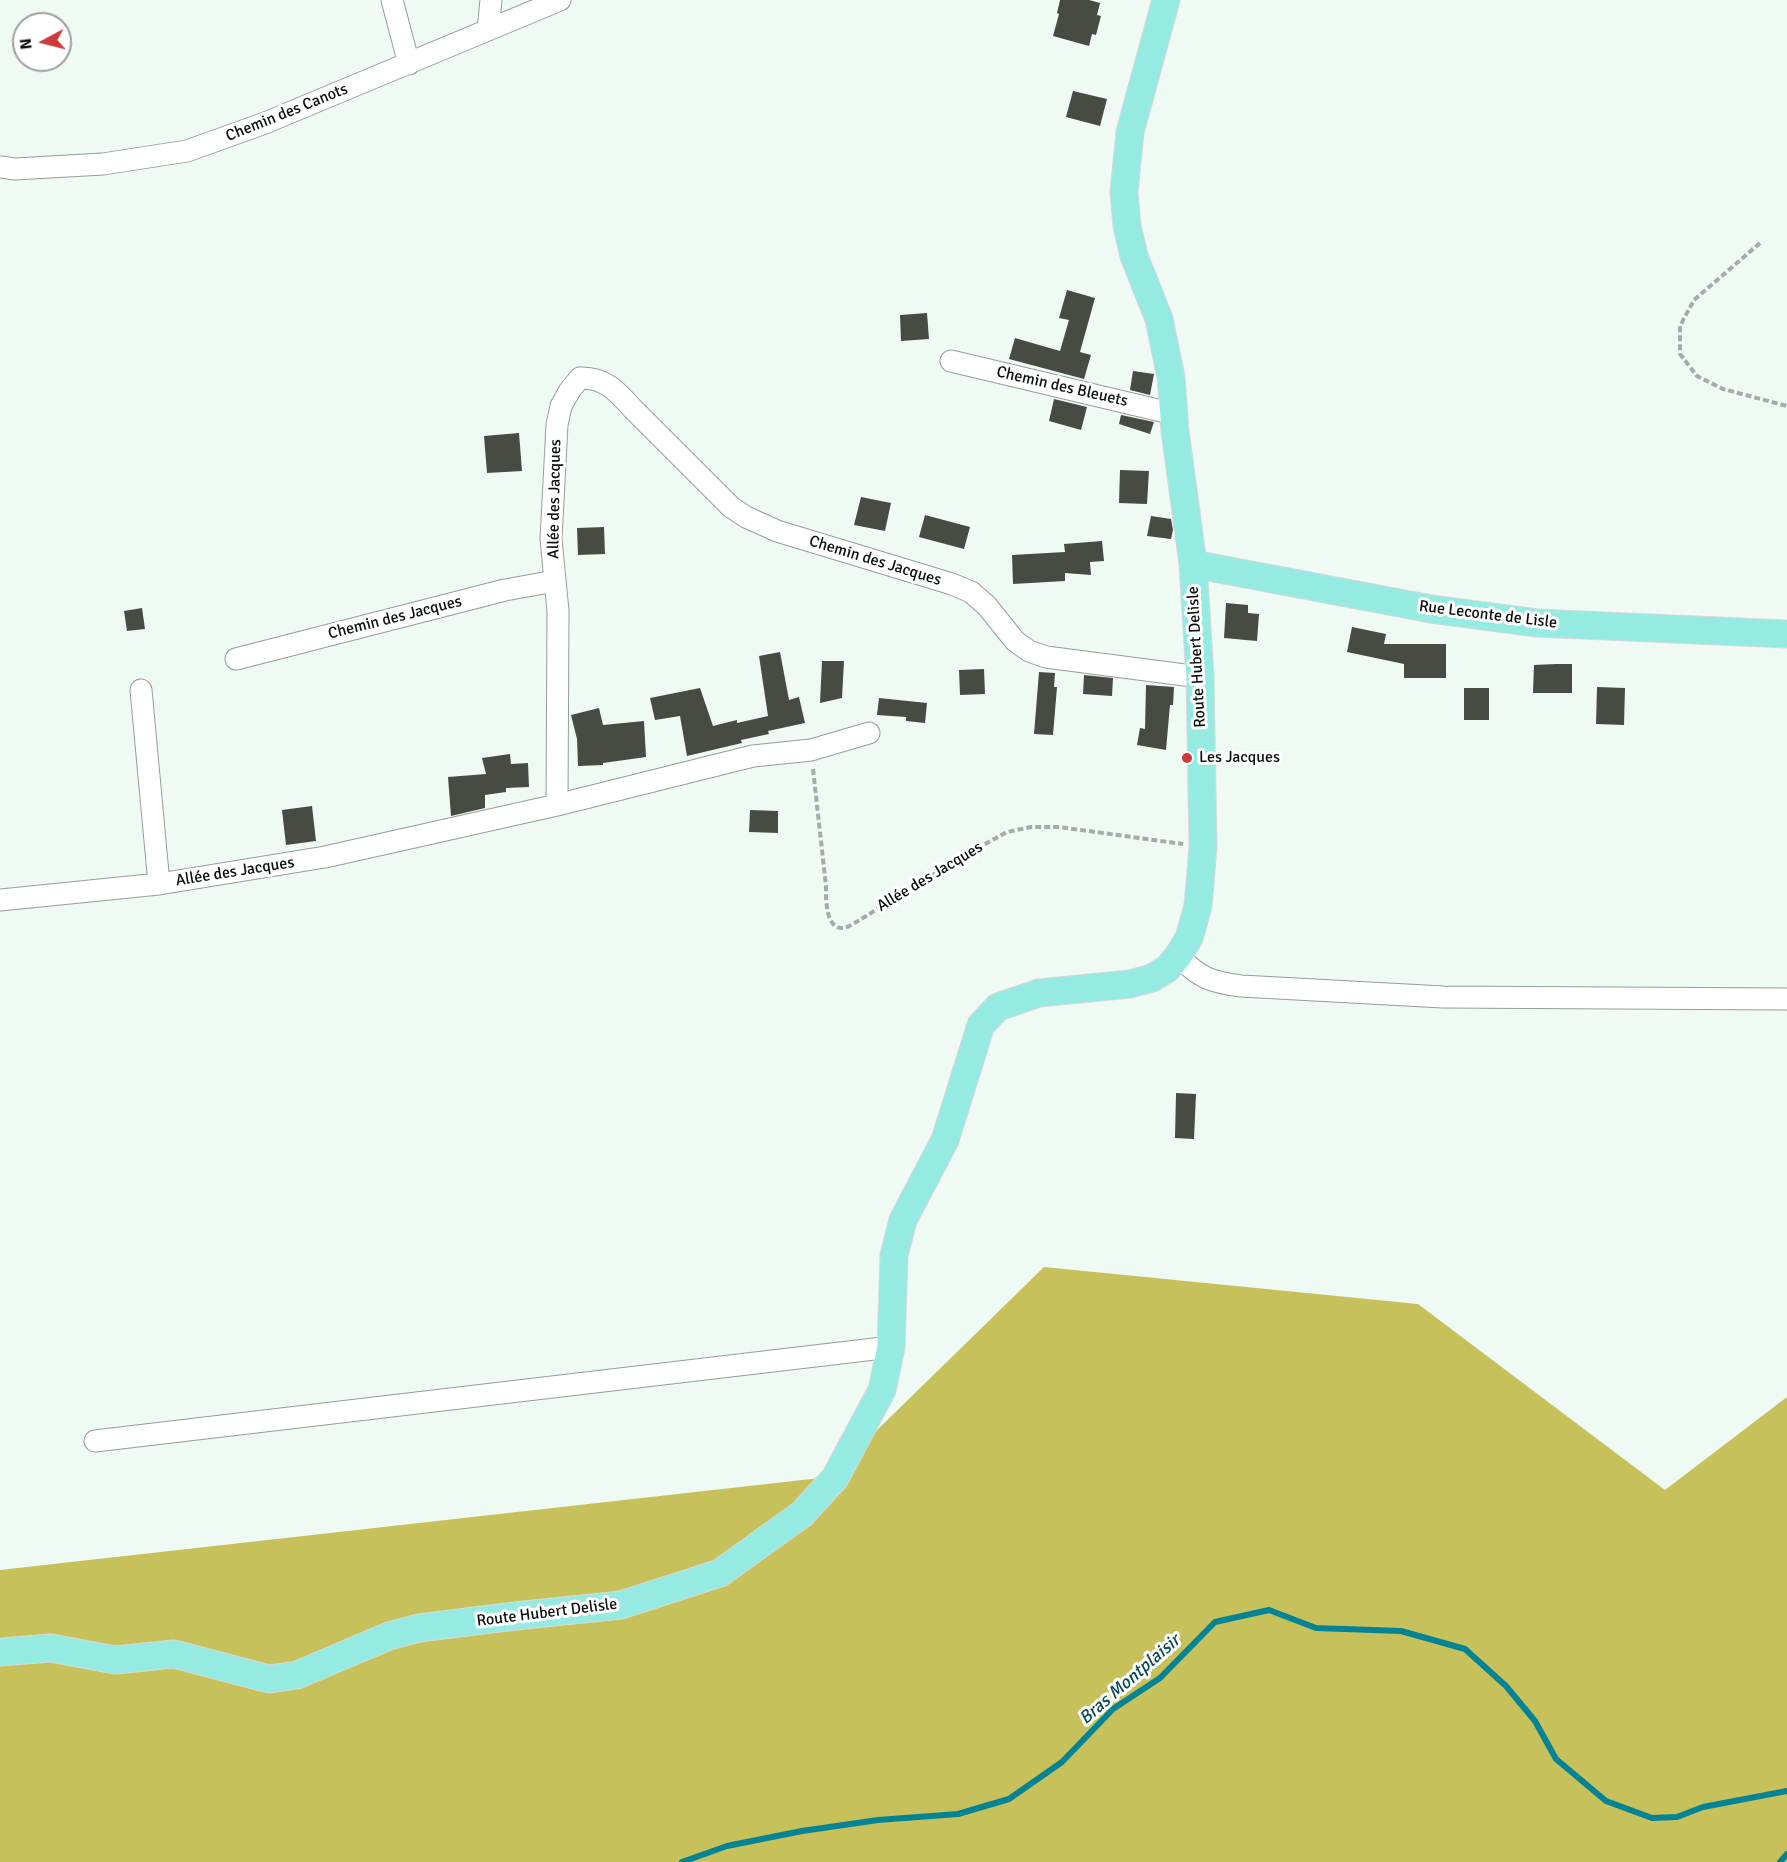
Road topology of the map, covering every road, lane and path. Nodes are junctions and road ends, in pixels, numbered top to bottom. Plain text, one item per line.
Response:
1 (392, 0) edge
2 (491, 0) edge
3 (560, 0) edge
4 (1166, 0) edge
5 (488, 30) junction
6 (409, 64) junction
7 (0, 167) edge
8 (1760, 243) dead end
9 (951, 361) dead end
10 (580, 378) joint
11 (1787, 406) edge
12 (1174, 414) junction
13 (1193, 564) junction
14 (555, 581) junction
15 (1787, 634) edge
16 (236, 659) dead end
17 (1200, 677) junction
18 (141, 690) dead end
19 (869, 734) dead end
20 (810, 750) junction
21 (557, 805) junction
22 (1203, 847) junction
23 (159, 884) junction
24 (0, 900) edge
25 (1178, 956) junction
26 (1787, 999) edge
27 (891, 1347) junction
28 (95, 1441) dead end
29 (0, 1652) edge

1 - 6 street
2 - 5 street
3 - 5 street, Chemin des Canots
4 - 12 main road, Route Hubert Delisle
5 - 6 street, Chemin des Canots
6 - 7 street, Chemin des Canots
8 - 11 path
9 - 12 street, Chemin des Bleuets
10 - 14 street, Allée des Jacques
10 - 17 street, Chemin des Jacques
12 - 13 main road, Route Hubert Delisle
13 - 15 main road, Rue Leconte de Lisle
13 - 17 main road, Route Hubert Delisle
14 - 16 street, Chemin des Jacques
14 - 21 street, Allée des Jacques
17 - 22 main road, Route Hubert Delisle
18 - 23 street, Allée des Jacques
19 - 20 street, Allée des Jacques
20 - 21 street, Allée des Jacques
20 - 22 path, Allée des Jacques
21 - 23 street, Allée des Jacques
22 - 25 main road, Route Hubert Delisle
23 - 24 street, Allée des Jacques
25 - 26 street
25 - 27 main road, Route Hubert Delisle
27 - 28 street
27 - 29 main road, Route Hubert Delisle

